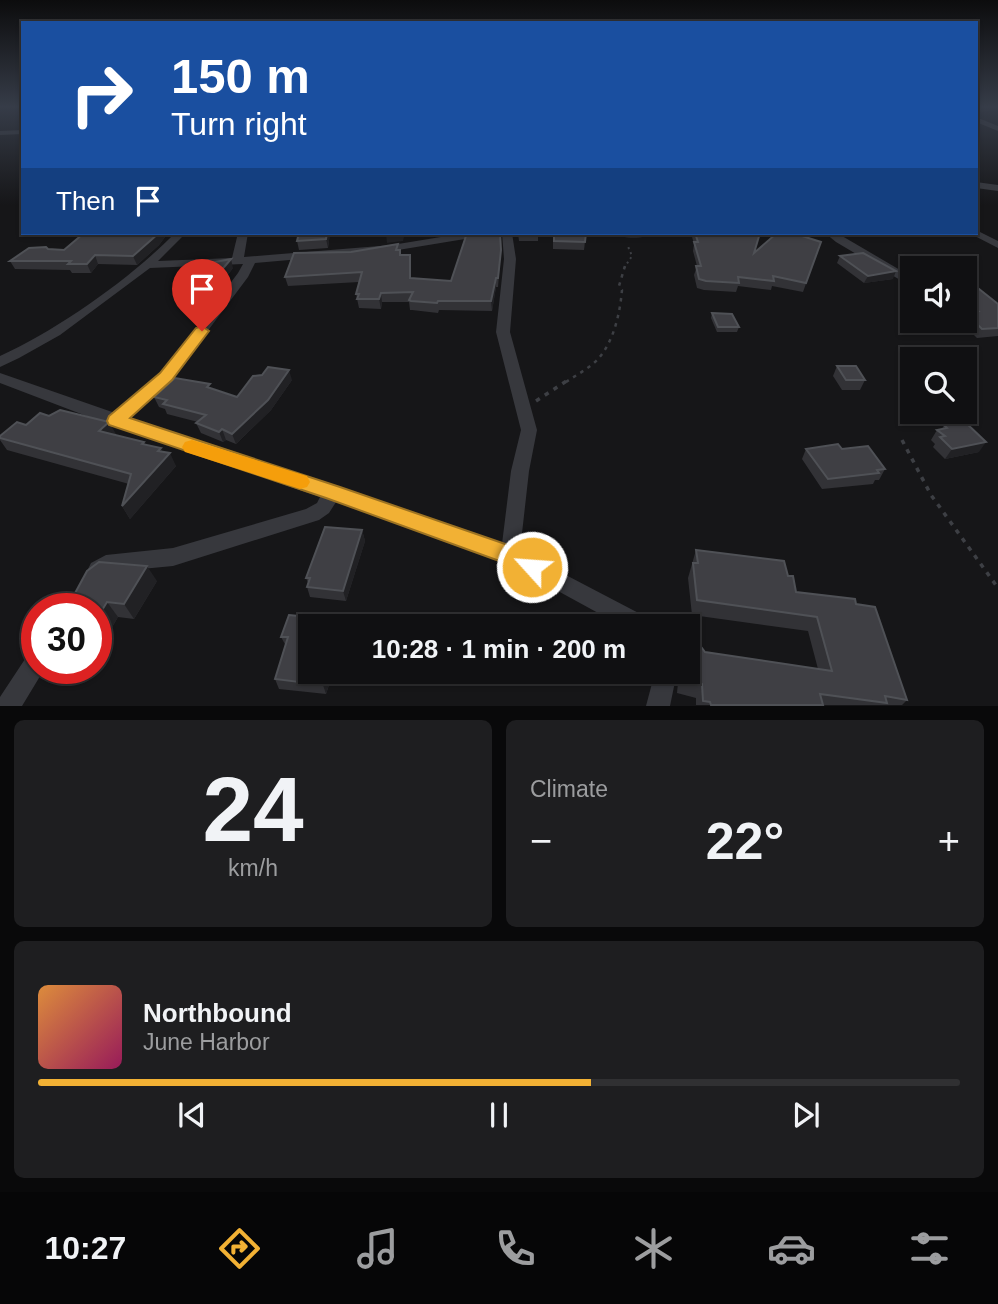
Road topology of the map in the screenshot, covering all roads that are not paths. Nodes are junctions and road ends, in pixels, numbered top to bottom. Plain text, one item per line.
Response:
1 (978, 185) edge
2 (998, 188) edge
3 (179, 235) edge
4 (243, 235) edge
5 (470, 235) edge
6 (507, 235) edge
7 (833, 235) edge
8 (978, 235) edge
9 (998, 246) edge
10 (244, 261) junction
11 (149, 265) junction
12 (900, 274) edge
13 (0, 362) edge
14 (0, 378) edge
15 (116, 421) junction
16 (333, 492) junction
17 (510, 555) junction
18 (84, 589) edge
19 (620, 614) edge
20 (22, 684) edge
21 (663, 684) edge
22 (8, 705) edge
23 (658, 705) edge

1 - 2 street
3 - 11 street
4 - 10 street
5 - 10 street
6 - 17 street
7 - 12 street
8 - 9 street
10 - 11 street
10 - 15 street
11 - 13 street
14 - 15 street
15 - 16 street
16 - 17 street
16 - 18 street
17 - 19 street
20 - 22 street
21 - 23 street

